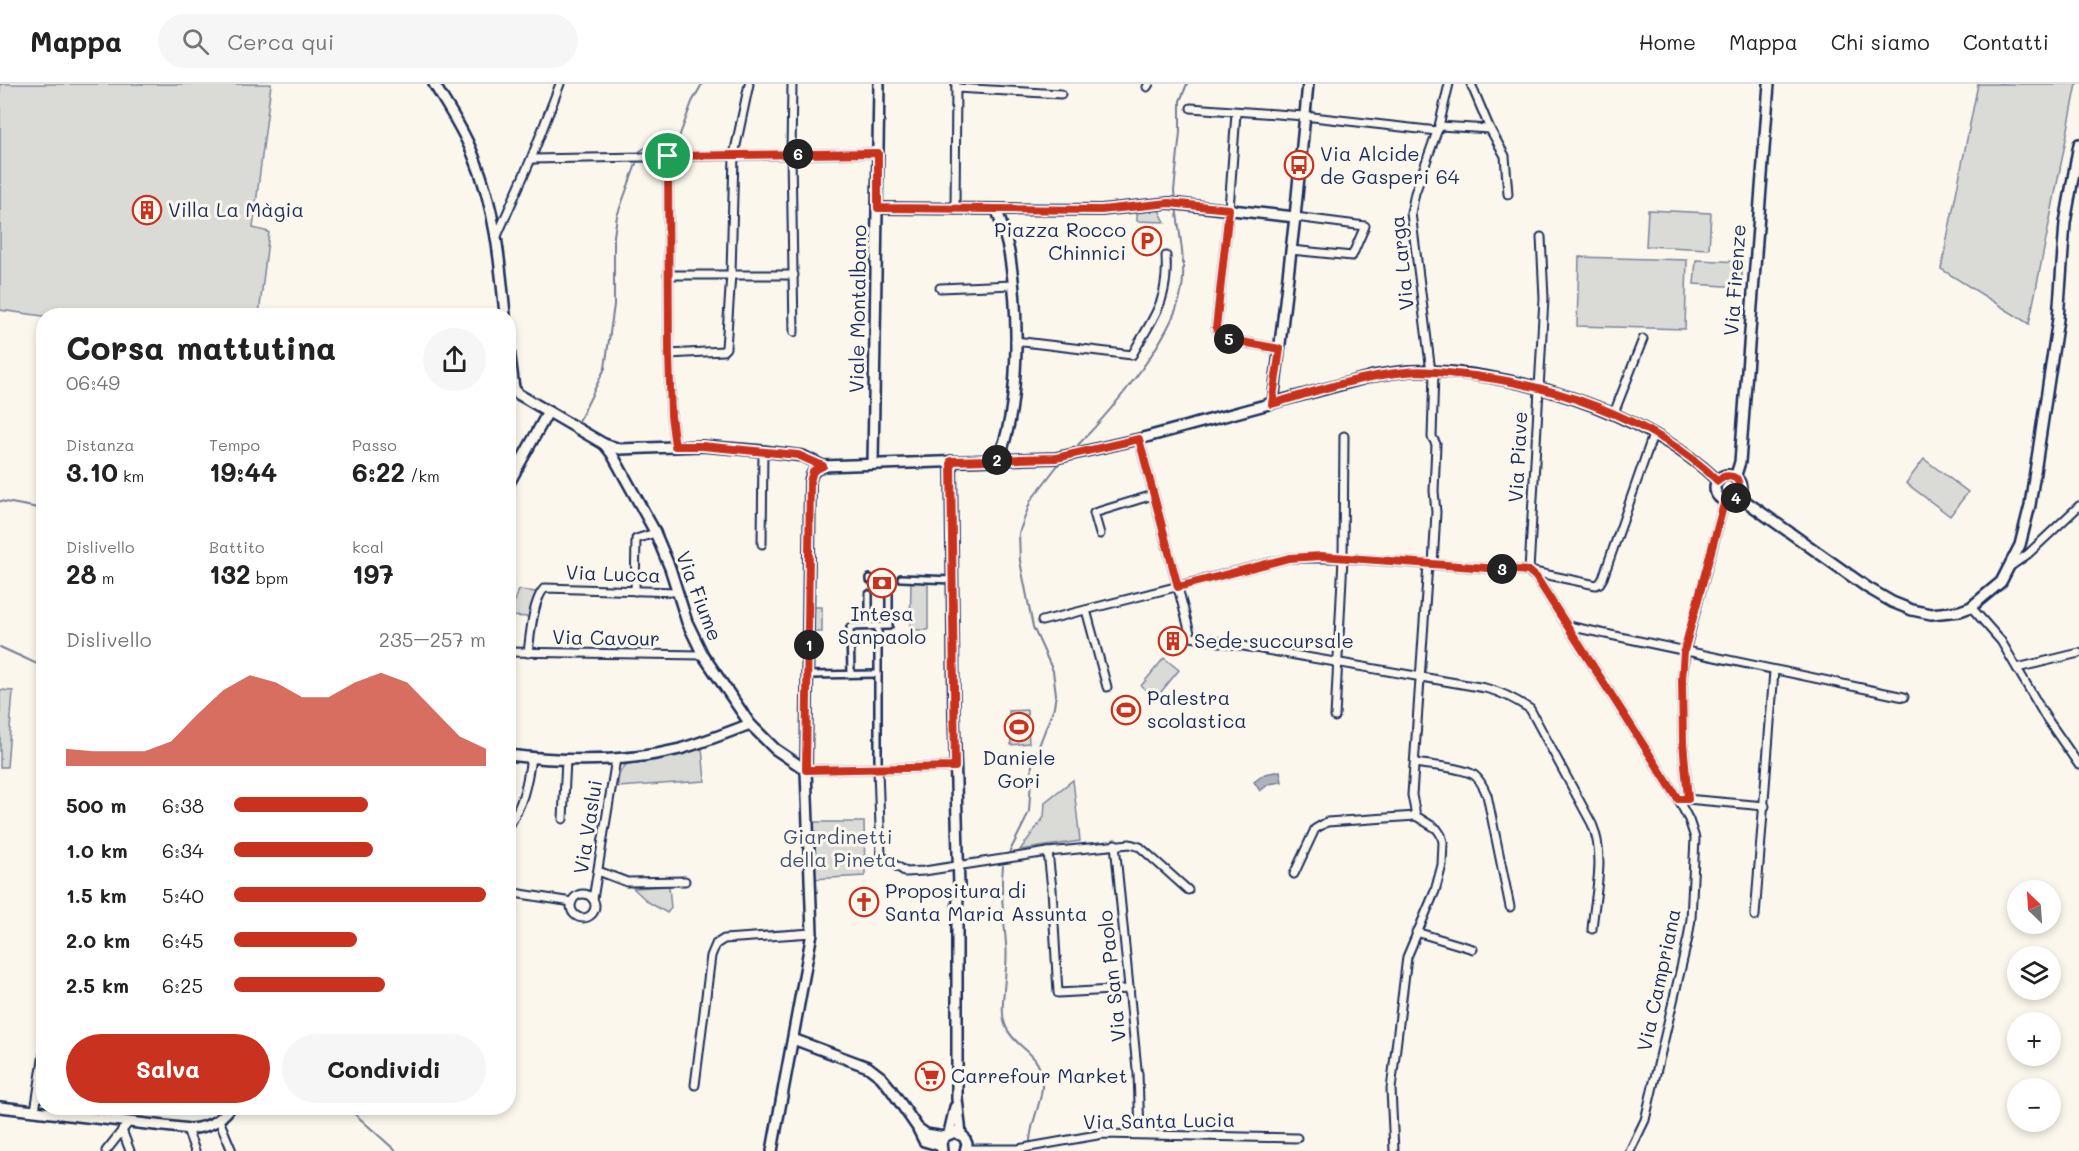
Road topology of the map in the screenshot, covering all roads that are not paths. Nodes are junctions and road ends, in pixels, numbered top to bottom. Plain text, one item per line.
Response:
1 (434, 84) edge
2 (560, 84) edge
3 (749, 84) edge
4 (792, 84) edge
5 (879, 84) edge
6 (1308, 84) edge
7 (1449, 84) edge
8 (1471, 84) edge
9 (1768, 84) edge
10 (956, 86) edge
11 (1060, 94) dead end
12 (1191, 108) dead end
13 (1236, 113) junction
14 (1304, 116) junction
15 (1438, 128) junction
16 (1490, 129) junction
17 (2079, 144) edge
18 (878, 153) junction
19 (791, 154) junction
20 (734, 155) junction
21 (668, 156) junction
22 (531, 159) junction
23 (1508, 194) dead end
24 (878, 208) junction
25 (997, 209) junction
26 (1229, 209) junction
27 (955, 210) junction
28 (1295, 217) junction
29 (496, 236) junction
30 (1541, 237) dead end
31 (1291, 250) junction
32 (1166, 256) dead end
33 (668, 274) junction
34 (731, 274) junction
35 (794, 275) junction
36 (1013, 285) junction
37 (939, 288) dead end
38 (504, 308) edge
39 (794, 332) dead end
40 (1643, 339) dead end
41 (1016, 341) junction
42 (1280, 349) junction
43 (669, 354) junction
44 (1433, 372) junction
45 (1538, 388) junction
46 (516, 390) edge
47 (1272, 404) junction
48 (548, 412) junction
49 (1614, 413) junction
50 (1653, 435) junction
51 (1344, 436) dead end
52 (1139, 439) junction
53 (604, 444) junction
54 (675, 446) junction
55 (763, 451) junction
56 (998, 460) junction
57 (951, 461) junction
58 (873, 464) junction
59 (823, 466) junction
60 (516, 470) edge
61 (1735, 478) junction
62 (1718, 481) junction
63 (1739, 494) junction
64 (1153, 495) junction
65 (1725, 500) junction
66 (2079, 506) edge
67 (655, 533) junction
68 (1100, 534) dead end
69 (762, 544) dead end
70 (1343, 558) junction
71 (1430, 565) junction
72 (2011, 566) junction
73 (1529, 571) junction
74 (901, 578) dead end
75 (954, 580) junction
76 (1178, 587) junction
77 (635, 591) junction
78 (677, 592) junction
79 (870, 594) tunnel mouth
80 (889, 594) tunnel mouth
81 (1971, 607) junction
82 (1086, 610) junction
83 (1042, 621) dead end
84 (869, 626) junction
85 (878, 626) junction
86 (1568, 626) junction
87 (1684, 651) junction
88 (516, 652) edge
89 (528, 653) junction
90 (2079, 653) edge
91 (703, 655) junction
92 (1339, 663) junction
93 (2017, 668) junction
94 (1774, 671) junction
95 (851, 674) junction
96 (878, 674) junction
97 (808, 675) junction
98 (1420, 678) junction
99 (1107, 687) dead end
100 (1904, 697) dead end
101 (1335, 717) dead end
102 (750, 724) junction
103 (516, 756) edge
104 (531, 758) junction
105 (616, 759) junction
106 (566, 760) junction
107 (1415, 763) junction
108 (2079, 765) edge
109 (955, 767) junction
110 (878, 769) junction
111 (806, 770) junction
112 (1678, 799) junction
113 (1688, 799) junction
114 (1765, 806) junction
115 (516, 816) edge
116 (1416, 816) junction
117 (563, 819) dead end
118 (1115, 844) junction
119 (1048, 852) junction
120 (957, 868) junction
121 (598, 871) junction
122 (1294, 874) dead end
123 (686, 881) dead end
124 (1188, 890) dead end
125 (516, 893) edge
126 (593, 899) junction
127 (572, 902) junction
128 (1510, 907) dead end
129 (1755, 916) dead end
130 (1592, 929) dead end
131 (1416, 932) junction
132 (812, 933) junction
133 (1473, 950) dead end
134 (1130, 989) junction
135 (793, 1039) junction
136 (695, 1085) dead end
137 (957, 1099) junction
138 (36, 1105) edge
139 (0, 1107) edge
140 (35, 1111) joint
141 (69, 1115) edge
142 (224, 1115) edge
143 (219, 1120) junction
144 (129, 1122) junction
145 (187, 1129) junction
146 (122, 1130) junction
147 (1140, 1134) junction
148 (1297, 1138) dead end
149 (964, 1143) edge
150 (942, 1144) edge
151 (106, 1151) edge
152 (130, 1151) edge
153 (195, 1151) edge
154 (232, 1151) edge
155 (772, 1151) edge
156 (1394, 1151) edge
157 (1630, 1151) edge

1 - 29 street
2 - 22 street
3 - 20 street
4 - 19 street
5 - 18 street, Viale Montalbano
6 - 14 street
7 - 15 street, Via Larga
8 - 16 street
9 - 61 street, Via Firenze
10 - 11 street
10 - 27 street
12 - 13 street
13 - 14 street
13 - 26 street
14 - 15 street
14 - 28 street
15 - 16 street
15 - 44 street, Via Larga
16 - 23 street
17 - 72 street
18 - 19 street
18 - 24 street, Viale Montalbano
19 - 20 street
19 - 35 street
20 - 21 street
20 - 34 street
21 - 22 street
21 - 33 street
22 - 29 street
24 - 27 street
24 - 58 street, Viale Montalbano
25 - 26 street
25 - 27 street
25 - 36 street
26 - 28 street
26 - 42 street
28 - 31 street
28 - 31 street
29 - 38 street
30 - 45 street, Via Piave
31 - 42 street
32 - 41 street
33 - 34 street
33 - 43 street
34 - 35 street
34 - 43 street
35 - 39 street
36 - 37 street
36 - 41 street
40 - 49 street
41 - 56 street
42 - 47 street
43 - 54 street
44 - 45 street
44 - 47 street
44 - 71 street, Via Larga
45 - 49 street
45 - 73 street, Via Piave
46 - 48 street
47 - 52 street
48 - 53 street
48 - 60 street
49 - 50 street
50 - 62 street
50 - 73 street
51 - 70 street
52 - 56 street
52 - 64 street
53 - 54 street
53 - 67 street, Via Fiume
54 - 55 street
55 - 59 street
55 - 69 street
56 - 57 street
57 - 58 street
57 - 75 street
58 - 59 street
59 - 97 street
61 - 62 street
61 - 63 street
62 - 65 street
63 - 65 street
63 - 81 street
64 - 68 street
64 - 76 street
65 - 87 street
66 - 72 street
67 - 77 street
67 - 78 street, Via Fiume
70 - 71 street
70 - 76 street
70 - 92 street
71 - 73 street
71 - 98 street, Via Larga
72 - 81 street
73 - 86 street, Via Campriana
74 - 75 street
75 - 109 street
76 - 82 street
76 - 92 street
77 - 78 street, Via Lucca
77 - 89 street, Via Lucca
78 - 91 street, Via Fiume
79 - 84 street
80 - 85 street
81 - 93 street
82 - 83 street
82 - 99 street
84 - 85 street
84 - 95 street
85 - 96 street
86 - 87 street
86 - 112 street, Via Campriana
87 - 94 street
87 - 113 street
88 - 89 street, Via Cavour
89 - 91 street, Via Cavour
90 - 93 street
91 - 102 street, Via Fiume
92 - 98 street
92 - 101 street
93 - 108 street
94 - 100 street
94 - 114 street
95 - 96 street
95 - 97 street
96 - 110 street
97 - 111 street
98 - 107 street, Via Larga
98 - 130 street
102 - 105 street
102 - 111 street, Via Fiume
103 - 104 street
104 - 106 street
104 - 115 street
105 - 106 street
105 - 121 street, Via Vaslui
106 - 117 street
107 - 116 street, Via Larga
107 - 128 street
109 - 110 street
109 - 120 street
110 - 111 street
110 - 120 street
111 - 132 street
112 - 113 street
112 - 157 street, Via Campriana
113 - 114 street
114 - 129 street
116 - 122 street
116 - 131 street
118 - 119 street
118 - 124 street
118 - 134 street, Via San Paolo
119 - 120 street
119 - 134 street
120 - 137 street
121 - 123 street
121 - 126 street, Via Vaslui
125 - 127 street, Via Vaslui
126 - 127 street
126 - 127 street
131 - 133 street
131 - 156 street
132 - 135 street
132 - 136 street
134 - 147 street, Via San Paolo
135 - 150 street
135 - 155 street
137 - 149 street
137 - 150 street
138 - 140 street
139 - 140 street
141 - 144 street
142 - 143 street
143 - 145 street
143 - 154 street
144 - 145 street
144 - 146 street
145 - 153 street
146 - 151 street
146 - 152 street
147 - 148 street, Via Santa Lucia
147 - 149 street, Via Santa Lucia
149 - 150 street

